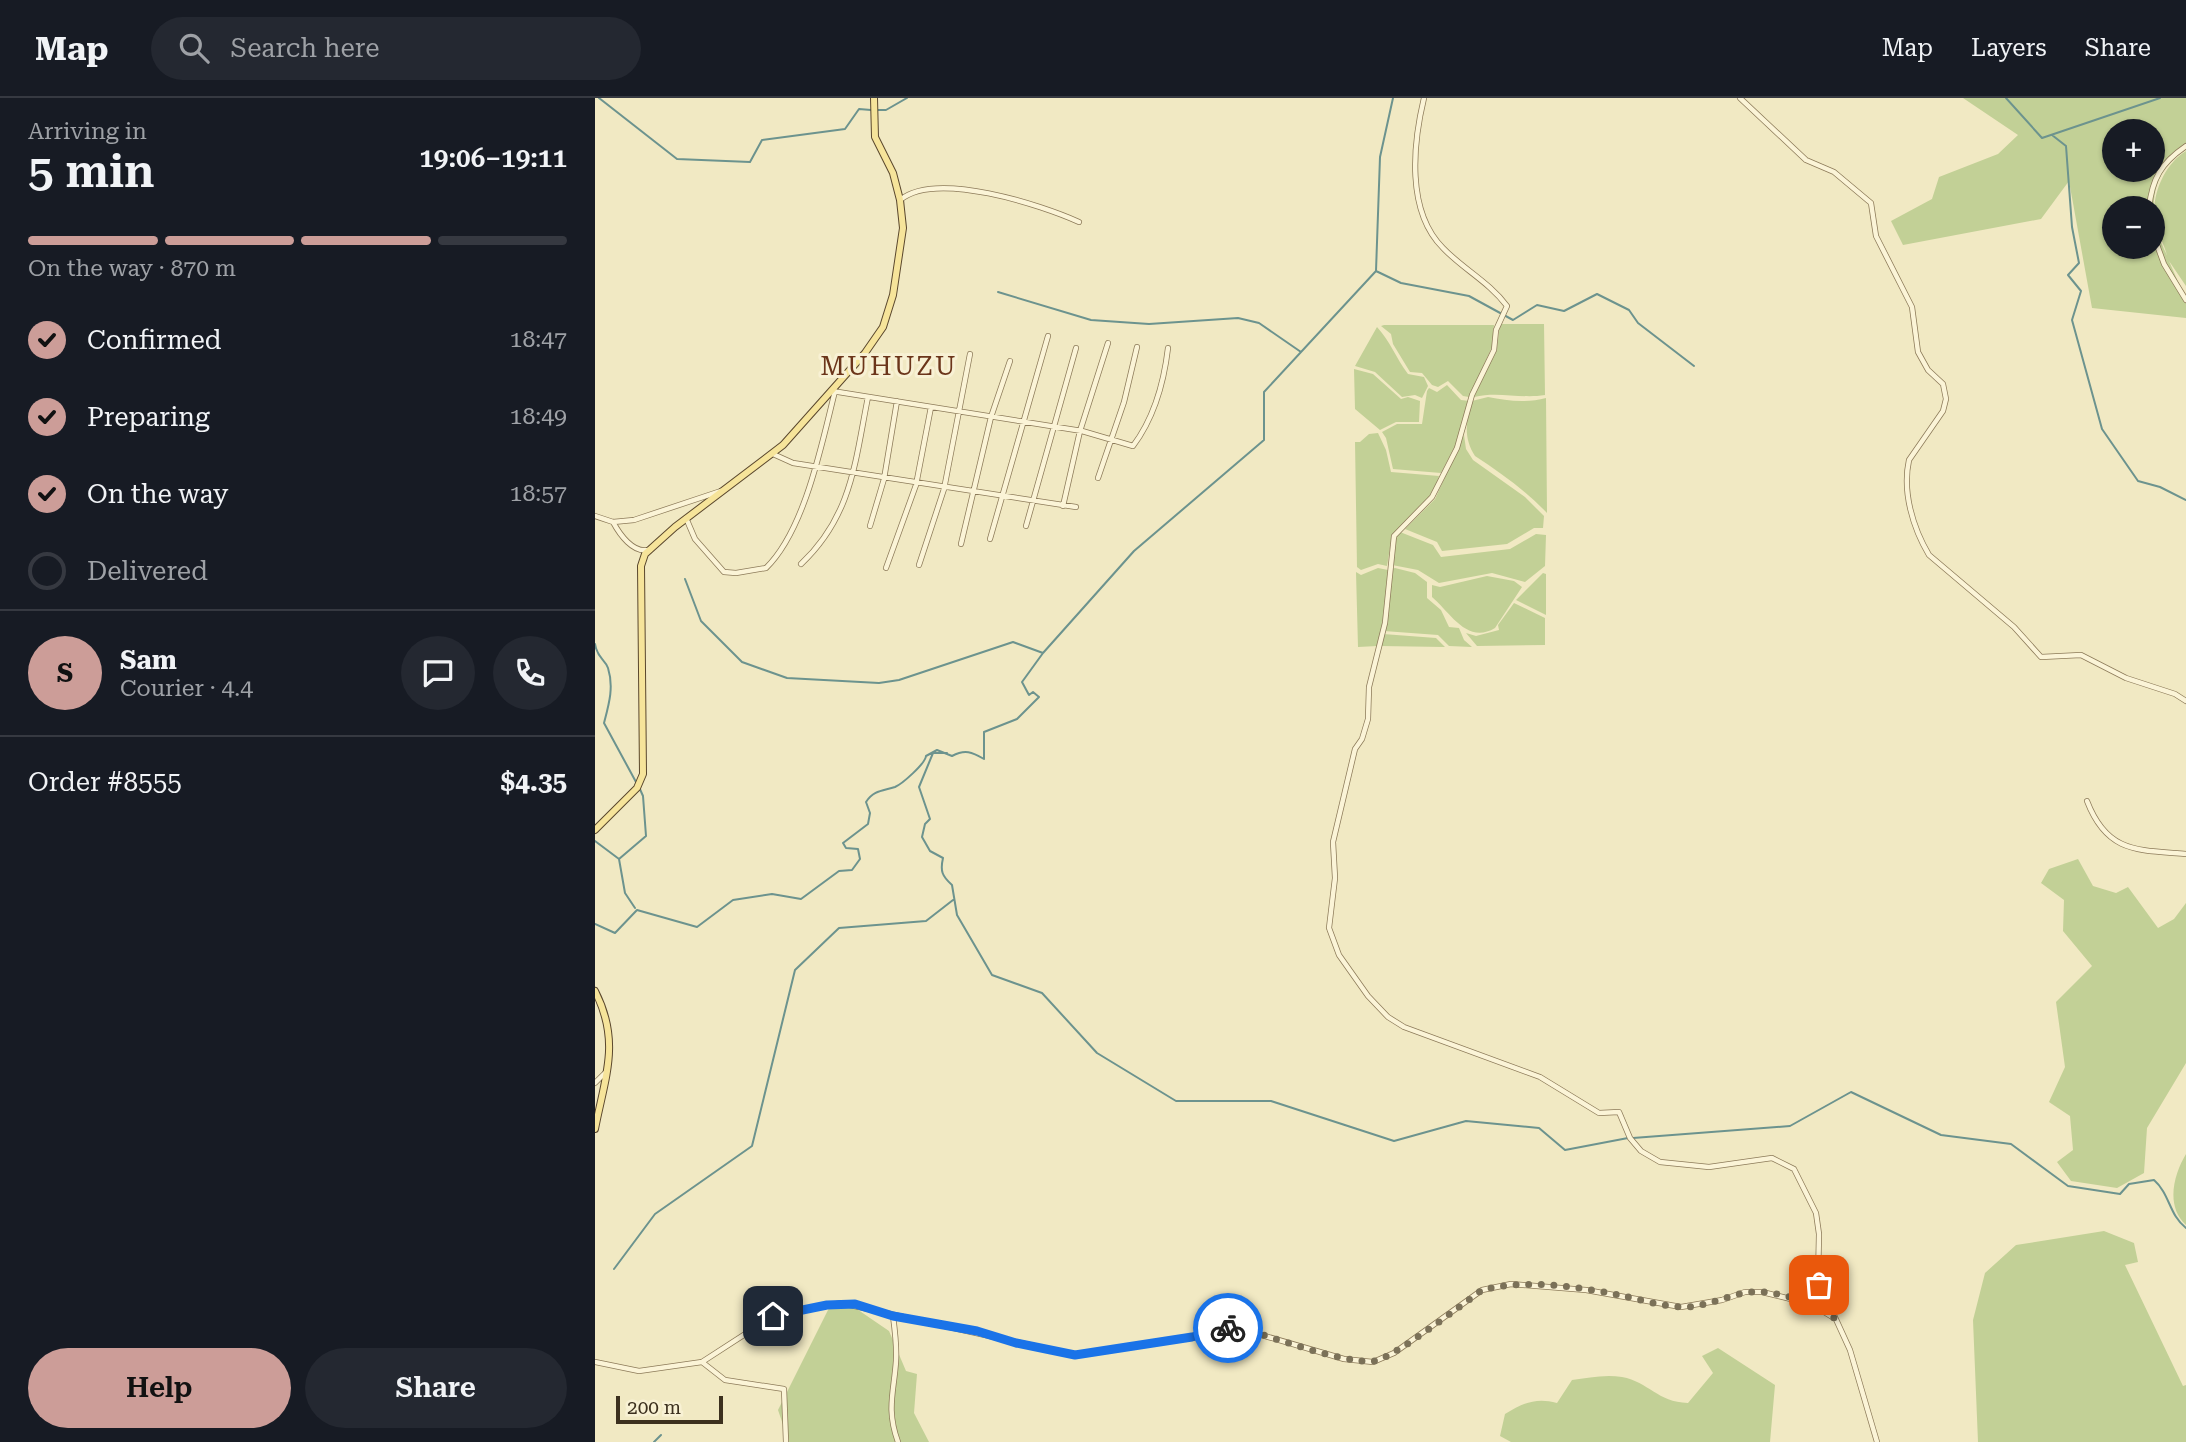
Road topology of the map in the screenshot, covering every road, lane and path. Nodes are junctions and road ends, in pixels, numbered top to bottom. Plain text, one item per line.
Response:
1 (1424, 98) edge
2 (1739, 98) edge
3 (875, 105) edge
4 (2186, 146) edge
5 (2150, 196) edge
6 (900, 200) junction
7 (1079, 222) dead end
8 (2162, 259) edge
9 (2186, 299) edge
10 (1048, 336) dead end
11 (1108, 343) dead end
12 (1137, 347) dead end
13 (1076, 348) dead end
14 (1168, 348) dead end
15 (970, 354) dead end
16 (1010, 361) dead end
17 (833, 391) junction
18 (868, 397) junction
19 (897, 401) junction
20 (931, 407) junction
21 (960, 412) junction
22 (991, 417) junction
23 (1022, 422) junction
24 (1053, 427) junction
25 (1080, 431) junction
26 (1111, 439) junction
27 (772, 454) junction
28 (816, 467) junction
29 (854, 474) junction
30 (1098, 478) dead end
31 (884, 479) junction
32 (916, 485) junction
33 (725, 489) junction
34 (944, 489) junction
35 (975, 493) junction
36 (1003, 498) junction
37 (1033, 502) junction
38 (1063, 506) junction
39 (1076, 507) dead end
40 (595, 516) edge
41 (686, 518) junction
42 (614, 522) junction
43 (870, 526) dead end
44 (1026, 526) dead end
45 (991, 539) dead end
46 (961, 544) dead end
47 (648, 550) junction
48 (801, 564) dead end
49 (919, 565) dead end
50 (885, 568) dead end
51 (2186, 701) edge
52 (2087, 801) dead end
53 (595, 830) edge
54 (2186, 855) edge
55 (595, 991) edge
56 (608, 1070) junction
57 (595, 1083) edge
58 (595, 1129) edge
59 (893, 1316) junction
60 (1834, 1318) junction
61 (595, 1362) edge
62 (702, 1362) junction
63 (786, 1442) edge
64 (898, 1442) edge
65 (1877, 1442) edge

1 - 60 street
2 - 51 street
3 - 6 main road
4 - 5 street
6 - 7 street
6 - 17 main road
8 - 9 street
10 - 23 street
11 - 25 street
12 - 26 street
13 - 24 street
14 - 26 street
15 - 21 street
16 - 22 street
17 - 18 street
17 - 27 main road
17 - 28 street
18 - 19 street
18 - 29 street
19 - 20 street
19 - 31 street
20 - 21 street
20 - 32 street
21 - 22 street
21 - 34 street
22 - 23 street
22 - 35 street
23 - 24 street
23 - 36 street
24 - 25 street
24 - 37 street
25 - 26 street
25 - 38 street
26 - 30 street
27 - 28 street
27 - 33 main road
28 - 29 street
28 - 41 street
29 - 31 street
29 - 48 street
31 - 32 street
31 - 43 street
32 - 34 street
32 - 50 street
33 - 41 main road
33 - 42 street
34 - 35 street
34 - 49 street
35 - 36 street
35 - 46 street
36 - 37 street
36 - 45 street
37 - 38 street
37 - 44 street
38 - 39 street
40 - 42 street
41 - 47 main road
42 - 47 street
47 - 53 main road
52 - 54 street
55 - 56 main road
56 - 57 street
56 - 58 main road
59 - 60 street
59 - 62 street
59 - 64 street
60 - 65 street
61 - 62 street
62 - 63 street

